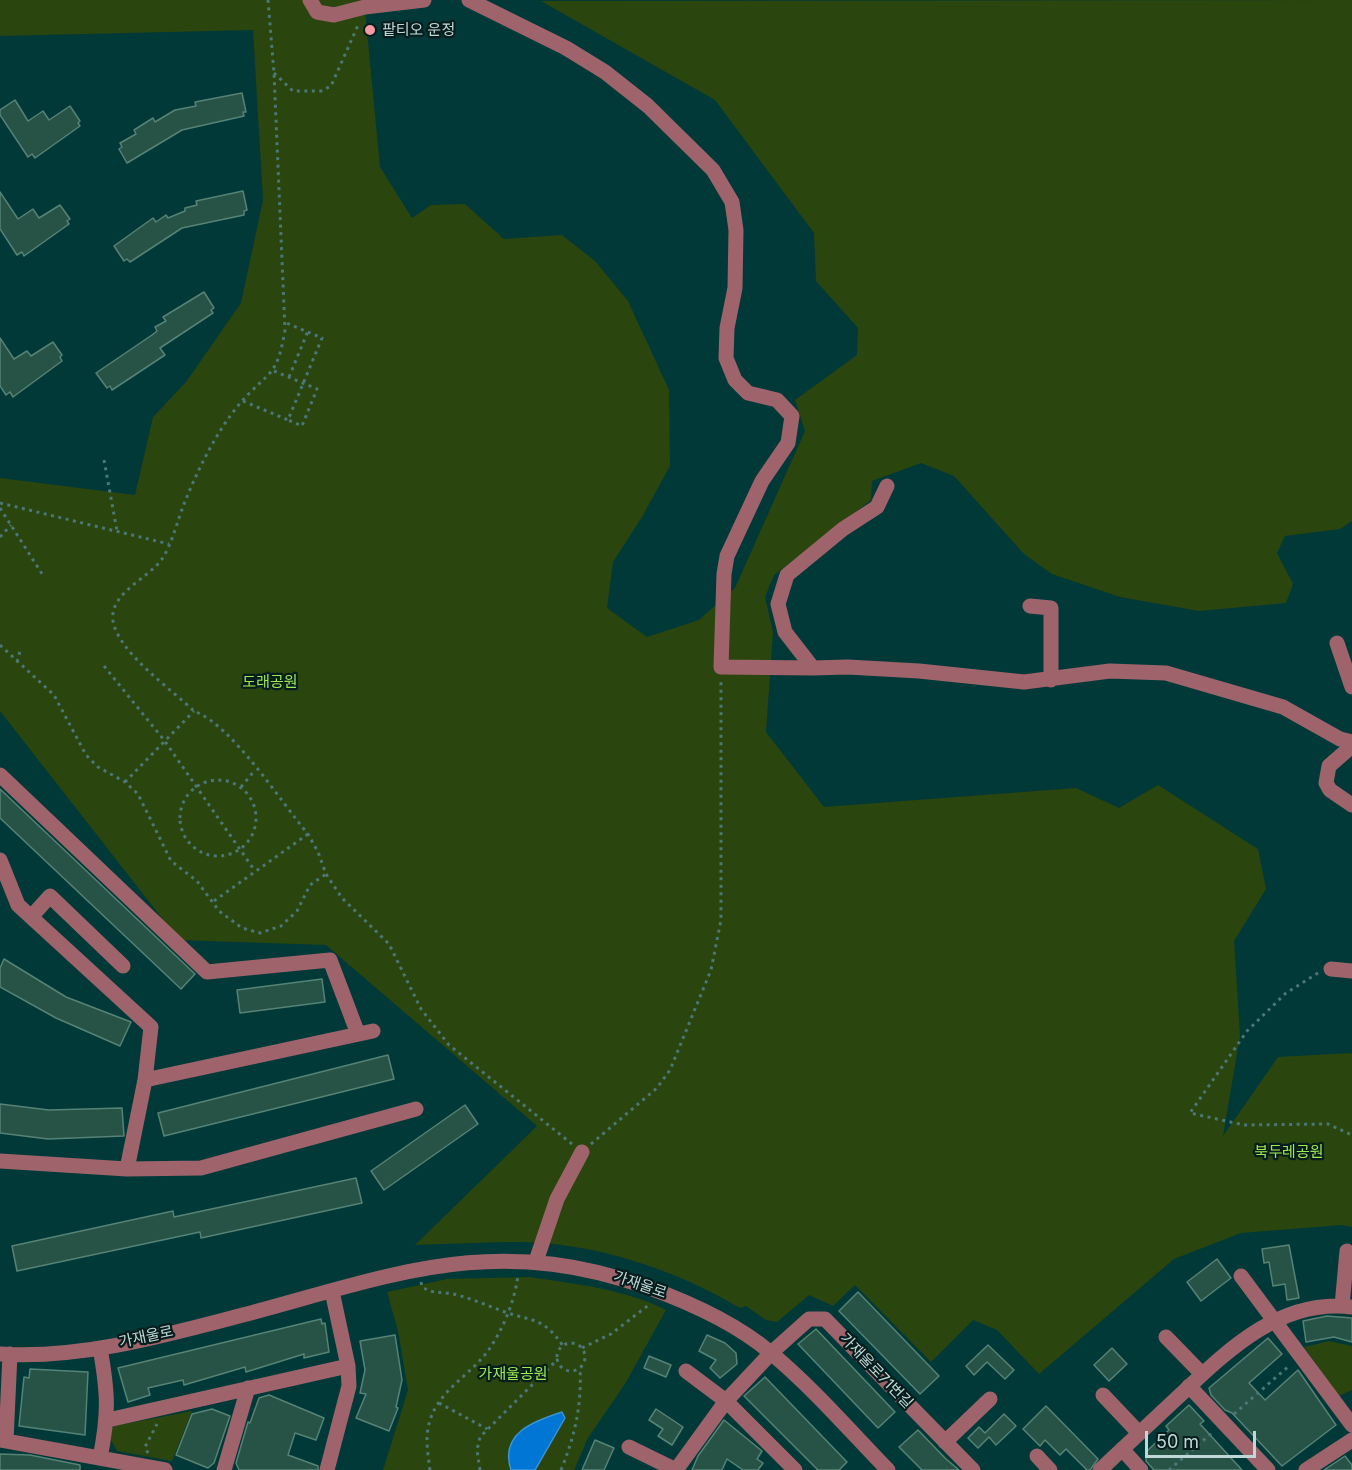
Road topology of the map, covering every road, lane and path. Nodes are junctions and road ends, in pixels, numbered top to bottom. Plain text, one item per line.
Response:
1 (268, 0) edge
2 (310, 0) edge
3 (424, 0) edge
4 (469, 0) edge
5 (365, 7) junction
6 (274, 73) junction
7 (284, 322) junction
8 (308, 332) junction
9 (274, 371) junction
10 (289, 378) junction
11 (303, 383) junction
12 (243, 401) junction
13 (288, 420) junction
14 (104, 460) dead end
15 (887, 486) dead end
16 (0, 502) edge
17 (0, 508) edge
18 (11, 525) junction
19 (117, 531) junction
20 (0, 537) edge
21 (169, 544) junction
22 (44, 577) dead end
23 (1030, 606) dead end
24 (1337, 643) dead end
25 (0, 645) edge
26 (20, 651) dead end
27 (17, 662) junction
28 (104, 666) dead end
29 (721, 668) junction
30 (813, 668) junction
31 (1051, 680) junction
32 (1352, 687) edge
33 (194, 711) junction
34 (164, 740) junction
35 (1352, 744) edge
36 (256, 770) junction
37 (0, 775) edge
38 (125, 782) junction
39 (196, 787) junction
40 (241, 787) junction
41 (1352, 805) edge
42 (308, 834) junction
43 (240, 849) junction
44 (0, 860) edge
45 (255, 871) junction
46 (326, 874) junction
47 (0, 893) edge
48 (213, 901) junction
49 (18, 905) junction
50 (32, 917) junction
51 (123, 966) dead end
52 (1331, 969) joint
53 (1352, 971) edge
54 (145, 1080) junction
55 (416, 1108) dead end
56 (1352, 1135) edge
57 (582, 1152) junction
58 (0, 1161) edge
59 (127, 1169) junction
60 (1347, 1251) dead end
61 (519, 1261) junction
62 (536, 1261) junction
63 (419, 1267) junction
64 (1241, 1276) dead end
65 (332, 1291) junction
66 (658, 1291) junction
67 (1347, 1306) edge
68 (508, 1313) junction
69 (1273, 1320) junction
70 (1166, 1337) dead end
71 (563, 1346) junction
72 (100, 1348) junction
73 (582, 1348) junction
74 (771, 1353) junction
75 (5, 1354) edge
76 (558, 1359) junction
77 (348, 1366) junction
78 (580, 1368) junction
79 (686, 1371) dead end
80 (1202, 1374) junction
81 (1189, 1386) junction
82 (248, 1388) junction
83 (1103, 1395) dead end
84 (990, 1399) dead end
85 (726, 1401) junction
86 (439, 1403) junction
87 (166, 1407) junction
88 (108, 1420) junction
89 (1352, 1425) edge
90 (487, 1429) junction
91 (1139, 1433) junction
92 (1352, 1440) edge
93 (3, 1441) edge
94 (945, 1442) junction
95 (628, 1447) dead end
96 (1122, 1449) junction
97 (1037, 1456) dead end
98 (100, 1458) junction
99 (785, 1466) edge
100 (159, 1469) edge
101 (224, 1470) edge
102 (327, 1470) edge
103 (430, 1470) edge
104 (480, 1470) edge
105 (561, 1470) edge
106 (676, 1470) edge
107 (888, 1470) edge
108 (973, 1470) edge
109 (1050, 1470) edge
110 (1100, 1470) edge
111 (1141, 1470) edge
112 (1268, 1470) edge
113 (1306, 1470) edge

1 - 6 path
2 - 5 street
3 - 5 street
4 - 29 street
5 - 6 path
6 - 7 path
7 - 8 path
7 - 9 path
8 - 10 path
8 - 11 path
9 - 10 path
9 - 12 path
10 - 11 path
11 - 13 path
11 - 13 path
12 - 13 path
12 - 21 path
14 - 19 path
15 - 30 street
16 - 19 path
17 - 18 path
18 - 20 path
18 - 22 path
19 - 21 path
21 - 33 path
23 - 31 street
24 - 32 street
25 - 27 path
26 - 27 path
27 - 38 path
28 - 34 path
29 - 30 street
29 - 57 path
30 - 31 street
31 - 35 street
33 - 34 path
33 - 36 path
34 - 38 path
34 - 39 path
35 - 41 street
36 - 40 path
36 - 42 path
37 - 54 street
38 - 48 path
39 - 40 path
39 - 43 path
39 - 43 path
40 - 43 path
42 - 45 path
42 - 46 path
43 - 45 path
44 - 49 street
45 - 48 path
46 - 48 path
46 - 57 path
47 - 49 street
49 - 50 street
50 - 51 street
50 - 54 street
52 - 53 street
52 - 56 path
54 - 59 street
55 - 59 street
57 - 62 street
58 - 59 street
60 - 67 street
61 - 62 street, 가재울로
61 - 63 street, 가재울로
61 - 68 path
62 - 66 street, 가재울로
63 - 65 street, 가재울로
63 - 68 path
64 - 69 street
65 - 72 street, 가재울로
65 - 77 street
66 - 73 path
66 - 74 street, 가재울로
67 - 69 street
68 - 71 path
68 - 86 path
69 - 80 street
69 - 89 street
70 - 80 street
71 - 73 path
71 - 76 path
72 - 75 street, 가재울로
72 - 88 street, 가재울로
73 - 78 path
74 - 85 street, 가재울로71번길
74 - 94 street, 가재울로71번길
74 - 107 street, 가재울로
75 - 93 street, 가재울로
76 - 78 path
76 - 90 path
77 - 82 street
77 - 102 street
78 - 105 path
79 - 85 street
80 - 81 street
81 - 91 street
81 - 112 street
82 - 87 street
82 - 101 street
83 - 91 street
84 - 94 street
85 - 99 street
85 - 106 street, 가재울로71번길
86 - 90 path
86 - 103 path
87 - 88 street
87 - 100 path
88 - 98 street, 가재울로
90 - 104 path
91 - 96 street
92 - 113 street
93 - 98 street, 가재울로
94 - 108 street, 가재울로71번길
95 - 106 street
96 - 110 street
96 - 111 street
97 - 109 street
98 - 100 street, 가재울로

